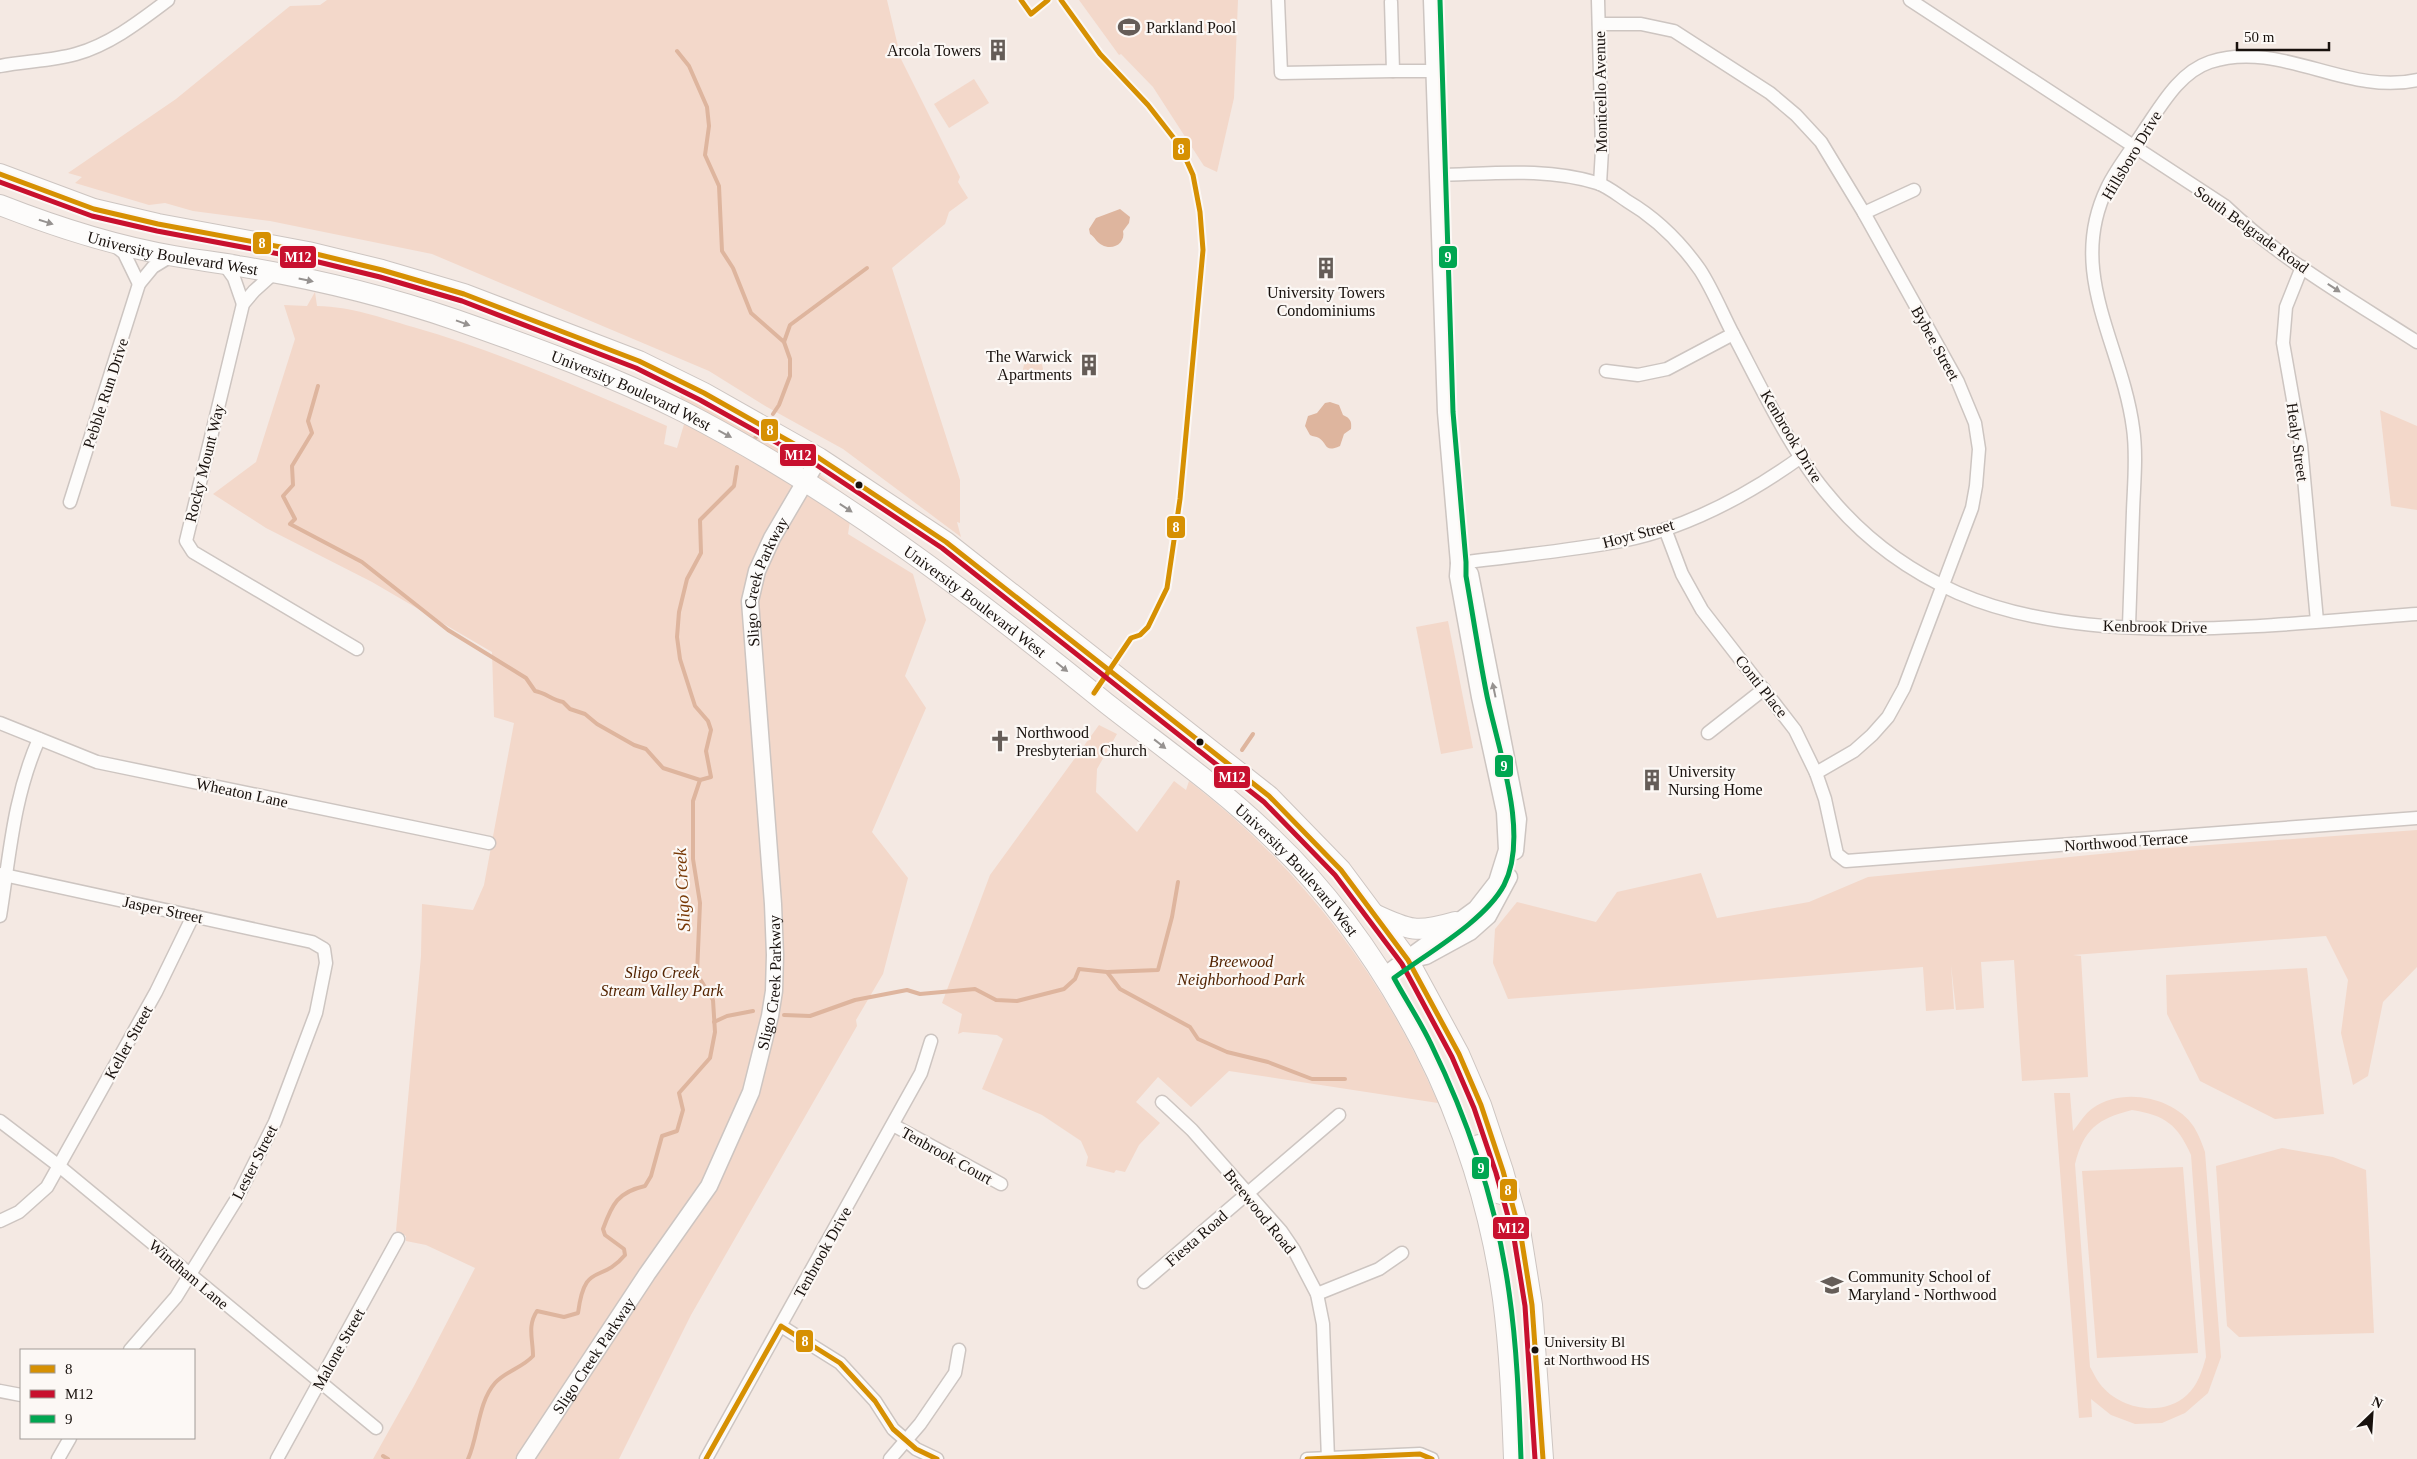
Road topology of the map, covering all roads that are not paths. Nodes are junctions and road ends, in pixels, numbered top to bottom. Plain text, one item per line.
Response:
1 (168, 0) edge
2 (1278, 0) edge
3 (1432, 0) edge
4 (1598, 0) edge
5 (1910, 0) edge
6 (1391, 2) dead end
7 (1599, 24) junction
8 (0, 66) edge
9 (1394, 71) junction
10 (1434, 71) junction
11 (2417, 80) edge
12 (2133, 147) junction
13 (0, 174) edge
14 (1437, 175) junction
15 (1600, 184) junction
16 (1914, 190) dead end
17 (0, 205) edge
18 (1864, 213) junction
19 (110, 241) junction
20 (171, 256) junction
21 (224, 264) junction
22 (2302, 266) junction
23 (274, 273) junction
24 (140, 284) junction
25 (243, 304) junction
26 (1733, 334) junction
27 (2417, 342) edge
28 (1606, 371) dead end
29 (1800, 457) junction
30 (819, 458) junction
31 (805, 482) junction
32 (70, 502) dead end
33 (1665, 529) junction
34 (1459, 563) junction
35 (1944, 586) junction
36 (2417, 614) edge
37 (2317, 621) junction
38 (2129, 626) junction
39 (357, 649) dead end
40 (1764, 689) junction
41 (0, 723) edge
42 (1708, 733) dead end
43 (39, 739) junction
44 (1816, 772) junction
45 (2417, 818) edge
46 (489, 843) dead end
47 (1837, 854) joint
48 (3, 875) edge
49 (1373, 914) junction
50 (0, 916) edge
51 (193, 916) junction
52 (1455, 922) junction
53 (324, 949) joint
54 (1408, 960) junction
55 (1384, 976) junction
56 (931, 1041) dead end
57 (1437, 1075) junction
58 (1162, 1102) dead end
59 (1339, 1115) dead end
60 (0, 1121) edge
61 (893, 1125) junction
62 (59, 1166) junction
63 (1001, 1184) dead end
64 (1248, 1193) junction
65 (1510, 1196) junction
66 (0, 1221) edge
67 (1520, 1236) junction
68 (398, 1239) dead end
69 (1402, 1253) dead end
70 (189, 1274) junction
71 (1144, 1282) dead end
72 (1317, 1294) junction
73 (781, 1326) junction
74 (1508, 1347) junction
75 (131, 1349) edge
76 (958, 1350) dead end
77 (320, 1383) junction
78 (0, 1391) edge
79 (20, 1394) edge
80 (376, 1428) dead end
81 (69, 1439) edge
82 (906, 1440) junction
83 (1328, 1458) edge
84 (58, 1459) edge
85 (276, 1459) edge
86 (525, 1459) edge
87 (706, 1459) edge
88 (890, 1459) edge
89 (937, 1459) edge
90 (1307, 1459) edge
91 (1432, 1459) edge
92 (1514, 1459) edge
93 (1543, 1459) edge

1 - 8 street
2 - 9 street
3 - 10 street
4 - 7 street, Monticello Avenue
5 - 12 street, South Belgrade Road
6 - 9 street
7 - 15 street, Monticello Avenue
7 - 18 street, Bybee Street
9 - 10 street
10 - 14 street
11 - 12 street, Hillsboro Drive
12 - 22 street, South Belgrade Road
12 - 38 street, Hillsboro Drive
13 - 30 main road, University Boulevard West
14 - 15 street, Kenbrook Drive
14 - 34 street
15 - 26 street, Kenbrook Drive
16 - 18 street
17 -> 19 main road, University Boulevard West
18 - 35 street, Bybee Street
19 - 20 main road, University Boulevard West
19 - 24 street
20 - 21 main road, University Boulevard West
20 - 24 street, Pebble Run Drive
21 - 23 main road, University Boulevard West
21 - 25 street
22 -> 27 street, South Belgrade Road
22 - 37 street, Healy Street
23 - 25 street, Rocky Mount Way
23 -> 31 main road, University Boulevard West
24 - 32 street, Pebble Run Drive
25 - 39 street, Rocky Mount Way
26 - 28 street
26 - 29 street, Kenbrook Drive
29 - 33 street, Hoyt Street
29 - 35 street, Kenbrook Drive
30 - 31 street, Sligo Creek Parkway
30 - 49 main road, University Boulevard West
31 -> 55 main road, University Boulevard West
31 - 86 street, Sligo Creek Parkway
33 - 34 street, Hoyt Street
33 - 40 street, Conti Place
34 - 52 street
54 -> 34 street
35 - 38 street, Kenbrook Drive
35 - 44 street, Bybee Street
36 - 37 street, Kenbrook Drive
37 - 38 street, Kenbrook Drive
40 - 42 street
40 - 44 street, Conti Place
41 - 43 street, Wheaton Lane
43 - 46 street, Wheaton Lane
43 - 48 street
44 - 47 street, Conti Place
45 - 47 street, Northwood Terrace
48 - 50 street
48 - 51 street, Jasper Street
49 - 52 main road
49 - 54 main road, University Boulevard West
51 - 53 street, Jasper Street
51 - 62 street, Keller Street
52 - 54 street
53 - 70 street, Lester Street
54 - 55 street
54 - 65 main road, University Boulevard West
55 - 57 main road, University Boulevard West
56 - 61 street, Tenbrook Drive
57 - 65 main road
57 - 74 main road, University Boulevard West
58 - 64 street, Breewood Road
59 - 64 street, Fiesta Road
60 - 62 street, Windham Lane
61 - 63 street, Tenbrook Court
61 - 73 street, Tenbrook Drive
62 - 66 street, Keller Street
62 - 70 street, Windham Lane
64 - 71 street, Fiesta Road
64 - 72 street, Breewood Road
65 - 67 main road, University Boulevard West
67 - 74 main road
67 - 93 main road, University Boulevard West
68 - 77 street, Malone Street
69 - 72 street
70 - 75 street, Lester Street
70 - 77 street, Windham Lane
72 - 83 street, Breewood Road
73 - 82 street
73 - 87 street, Tenbrook Drive
74 - 92 main road, University Boulevard West
76 - 82 street
77 - 80 street, Windham Lane
77 - 85 street, Malone Street
78 - 79 street
81 - 84 street
82 - 88 street
82 - 89 street
83 - 90 street
83 - 91 street

